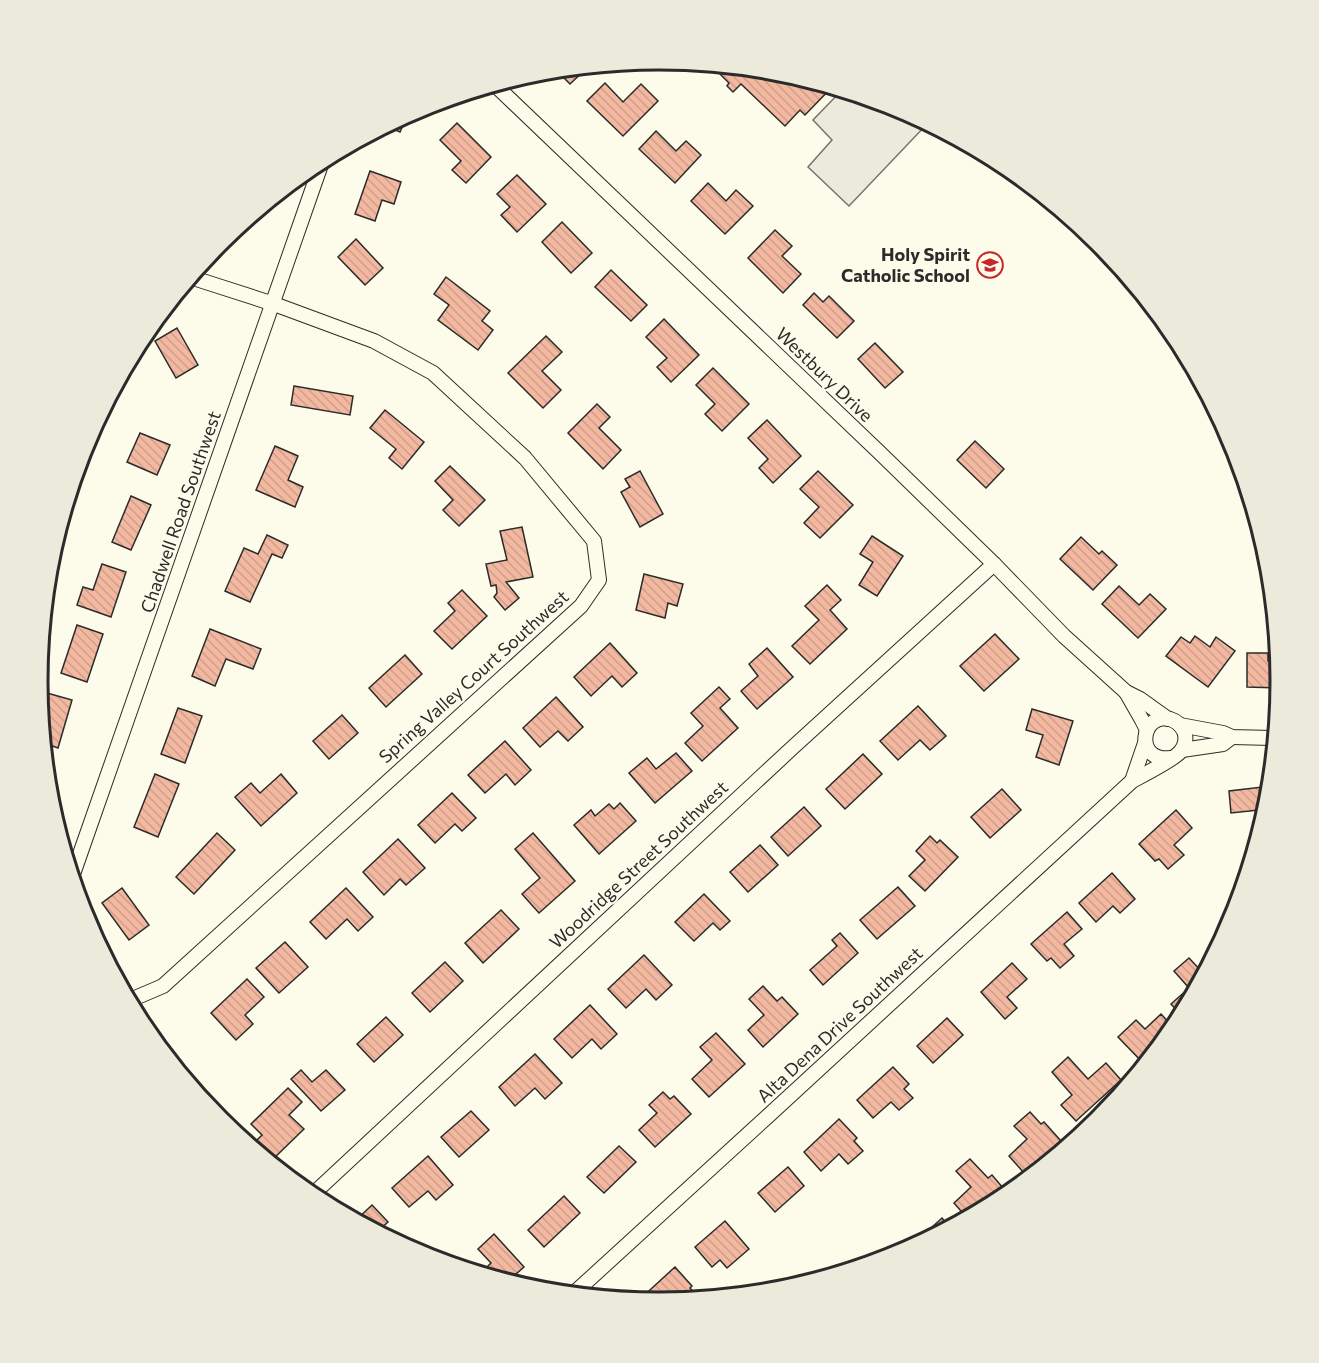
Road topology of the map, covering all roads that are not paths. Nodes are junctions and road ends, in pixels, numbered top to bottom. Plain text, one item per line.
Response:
1 (501, 91) edge
2 (318, 175) edge
3 (199, 280) edge
4 (273, 304) junction
5 (994, 564) junction
6 (1126, 692) junction
7 (1174, 722) junction
8 (1146, 737) junction
9 (1232, 737) junction
10 (1268, 738) edge
11 (1176, 754) junction
12 (1132, 781) junction
13 (76, 865) edge
14 (136, 997) edge
15 (318, 1189) edge
16 (580, 1288) edge

1 - 5 street, Westbury Drive
2 - 4 street, Chadwell Road Southwest
3 - 4 street, Spring Valley Court Southwest
4 - 13 street, Chadwell Road Southwest
4 - 14 street, Spring Valley Court Southwest
5 - 6 street, Westbury Drive
5 - 15 street, Woodridge Street Southwest
6 - 7 street, Westbury Drive
6 - 8 street, Westbury Drive
7 - 8 street
7 - 9 street, Westbury Drive
7 - 11 street
8 - 11 street
8 - 12 street, Alta Dena Drive Southwest
9 - 10 street, Westbury Drive
9 - 11 street, Westbury Drive
11 - 12 street, Alta Dena Drive Southwest
12 - 16 street, Alta Dena Drive Southwest

